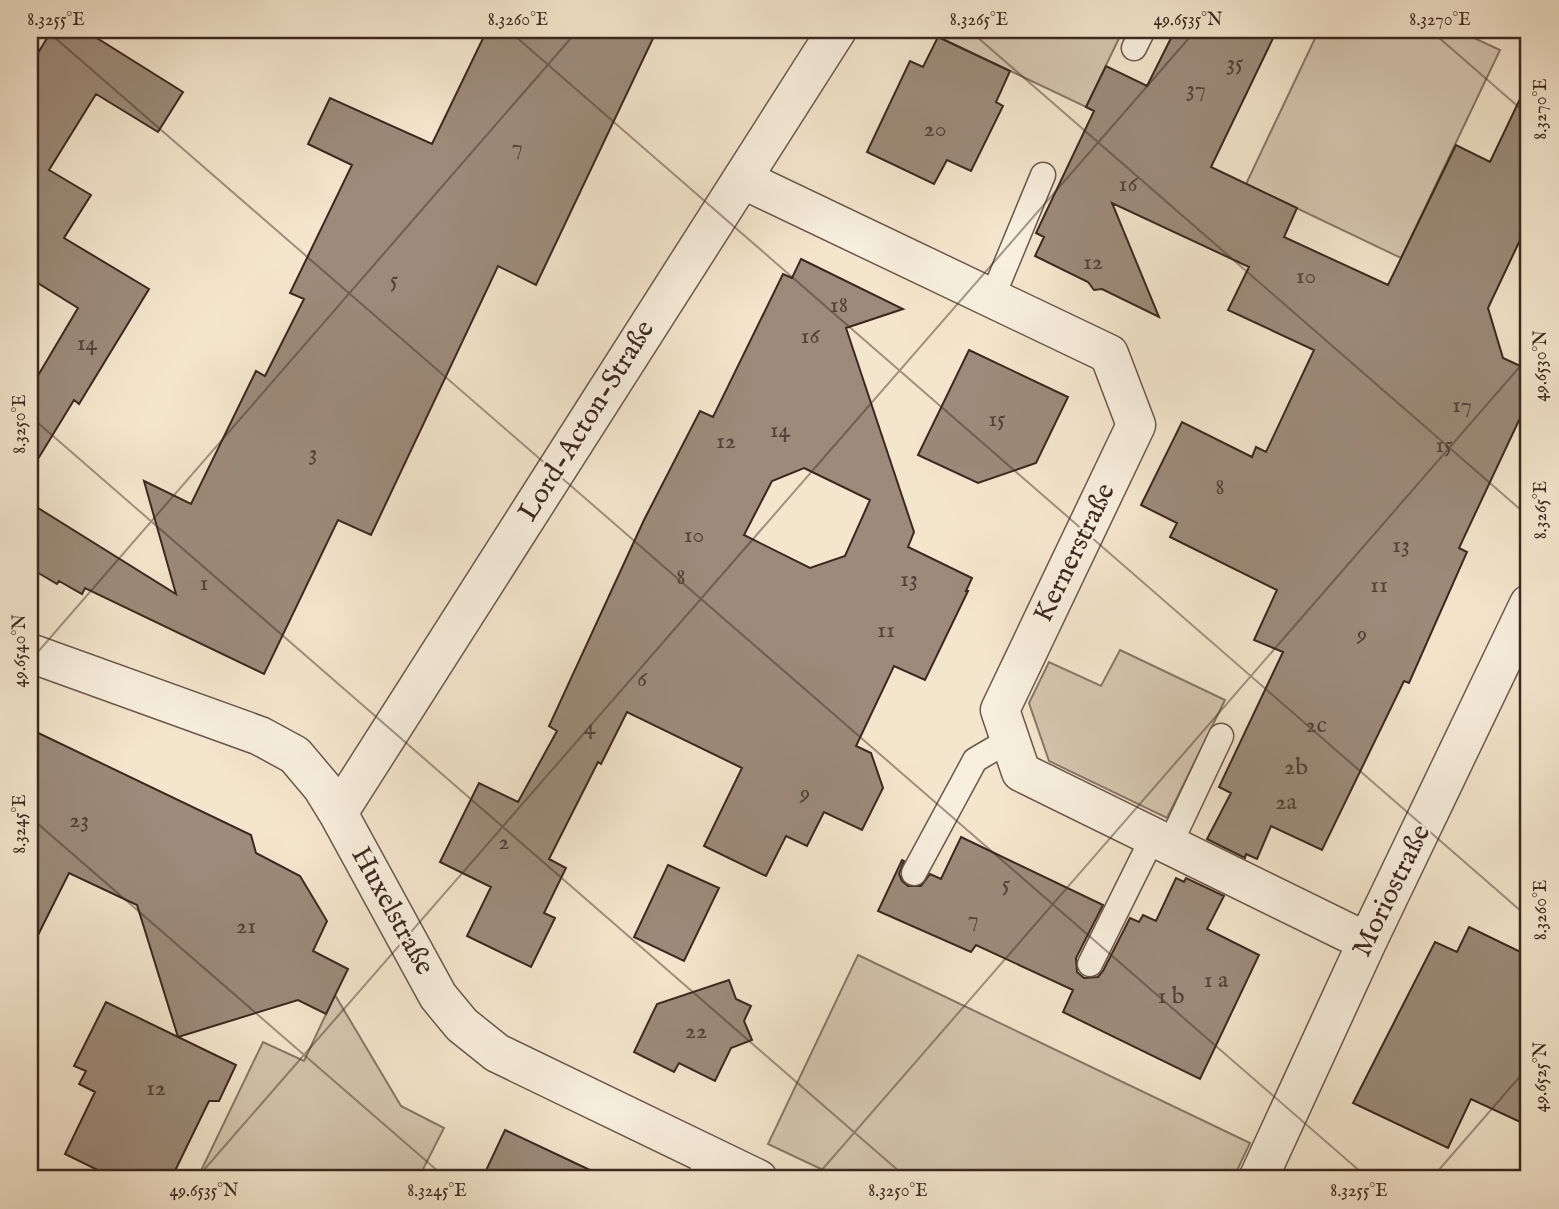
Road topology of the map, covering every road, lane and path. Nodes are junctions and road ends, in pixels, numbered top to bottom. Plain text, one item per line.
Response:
1 (838, 30) edge
2 (1043, 176) dead end
3 (741, 179) junction
4 (992, 298) junction
5 (1529, 604) edge
6 (30, 653) edge
7 (1221, 736) dead end
8 (1009, 740) junction
9 (338, 813) junction
10 (1161, 841) junction
11 (914, 873) dead end
12 (1367, 942) junction
13 (1090, 964) dead end
14 (705, 1168) edge
15 (758, 1179) edge
16 (1258, 1179) edge

1 - 3 street, Lord-Acton-Straße
2 - 4 lane
3 - 4 street, Kernerstraße
3 - 9 street, Lord-Acton-Straße
4 - 8 street, Kernerstraße
5 - 12 street, Moriostraße
6 - 9 street, Huxelstraße
7 - 10 lane
8 - 10 street, Kernerstraße
8 - 11 lane
9 - 14 street, Huxelstraße
10 - 12 street, Kernerstraße
10 - 13 lane
12 - 16 street, Moriostraße
14 - 15 street, Huxelstraße

